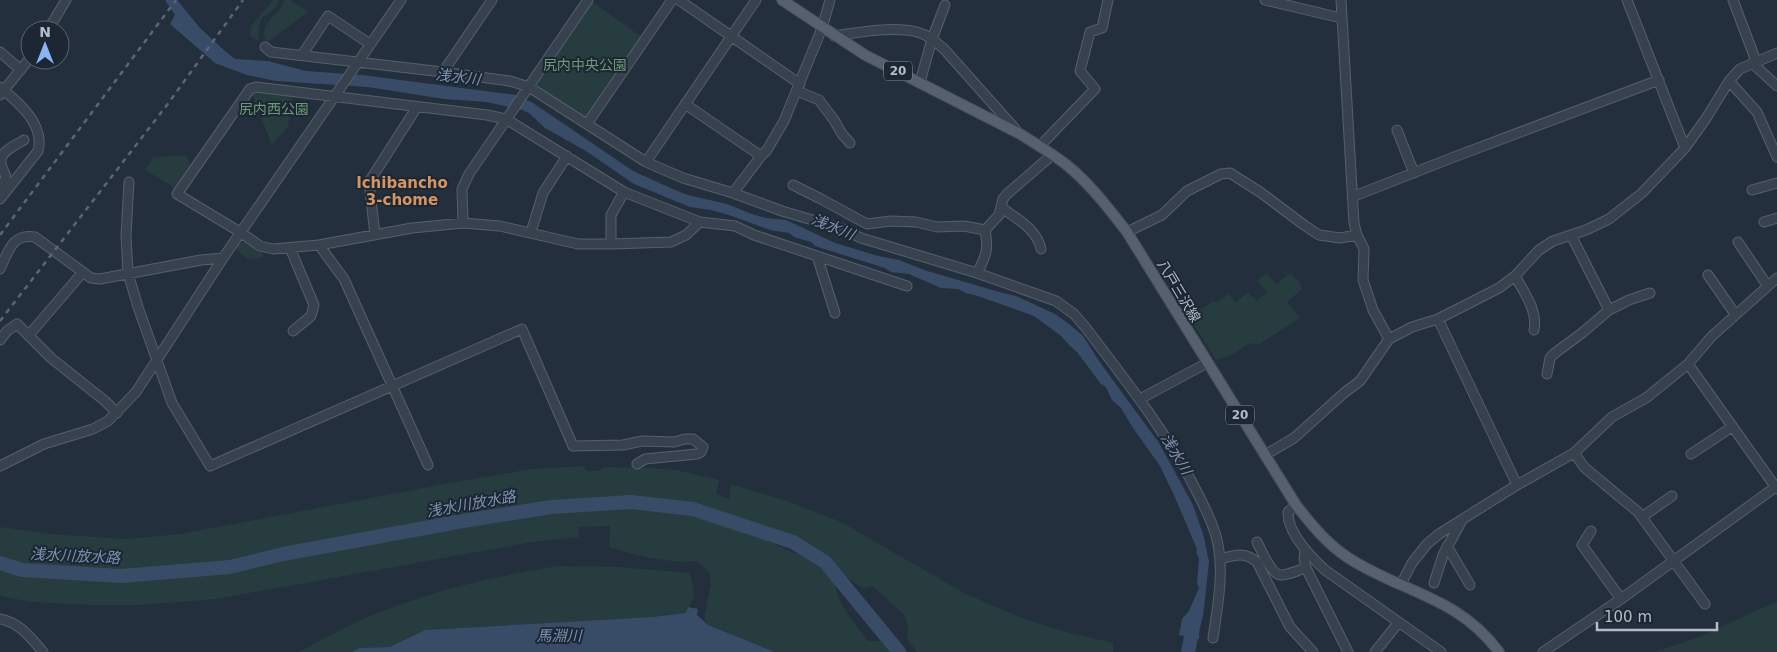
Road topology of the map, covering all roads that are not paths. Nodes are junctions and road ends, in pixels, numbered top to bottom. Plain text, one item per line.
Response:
1 (66, 0) edge
2 (401, 0) edge
3 (492, 0) edge
4 (588, 0) edge
5 (672, 0) edge
6 (679, 0) edge
7 (756, 0) edge
8 (782, 0) edge
9 (830, 0) edge
10 (1108, 0) edge
11 (1265, 0) edge
12 (1341, 0) edge
13 (1627, 0) edge
14 (1733, 0) edge
15 (945, 5) dead end
16 (1341, 18) junction
17 (54, 20) edge
18 (822, 28) junction
19 (730, 36) junction
20 (834, 36) junction
21 (932, 39) junction
22 (370, 44) junction
23 (264, 47) dead end
24 (0, 52) edge
25 (1777, 53) edge
26 (302, 55) junction
27 (1754, 62) junction
28 (358, 63) junction
29 (20, 69) edge
30 (21, 70) edge
31 (443, 72) junction
32 (1659, 80) junction
33 (1729, 81) junction
34 (920, 82) junction
35 (529, 86) junction
36 (1777, 86) edge
37 (798, 88) junction
38 (1, 91) edge
39 (336, 94) junction
40 (685, 104) junction
41 (418, 107) junction
42 (508, 117) junction
43 (587, 124) junction
44 (1397, 130) dead end
45 (1020, 134) junction
46 (24, 140) dead end
47 (850, 143) dead end
48 (1040, 146) junction
49 (1685, 148) junction
50 (1052, 155) junction
51 (567, 156) junction
52 (761, 156) junction
53 (1777, 157) edge
54 (646, 162) junction
55 (1414, 173) junction
56 (129, 182) dead end
57 (1777, 183) edge
58 (792, 186) dead end
59 (0, 188) edge
60 (1752, 190) dead end
61 (624, 192) junction
62 (733, 193) junction
63 (1352, 197) junction
64 (0, 200) edge
65 (1002, 208) junction
66 (1777, 218) edge
67 (700, 222) junction
68 (1764, 222) dead end
69 (463, 223) junction
70 (985, 230) junction
71 (240, 232) junction
72 (531, 232) junction
73 (1127, 232) junction
74 (375, 235) junction
75 (1357, 235) junction
76 (1571, 235) junction
77 (1738, 242) dead end
78 (611, 244) junction
79 (319, 245) junction
80 (290, 248) junction
81 (1041, 249) dead end
82 (817, 256) junction
83 (223, 258) junction
84 (0, 269) edge
85 (83, 272) junction
86 (128, 272) junction
87 (977, 274) junction
88 (1516, 276) junction
89 (1708, 276) dead end
90 (1777, 278) edge
91 (1767, 285) junction
92 (907, 286) dead end
93 (1650, 293) dead end
94 (1609, 310) junction
95 (835, 313) dead end
96 (1735, 314) junction
97 (1438, 319) junction
98 (1534, 330) dead end
99 (293, 331) dead end
100 (29, 335) junction
101 (1389, 339) junction
102 (0, 340) edge
103 (156, 362) junction
104 (1207, 363) junction
105 (1688, 364) junction
106 (1547, 374) dead end
107 (393, 384) junction
108 (1140, 399) junction
109 (116, 413) junction
110 (1732, 427) junction
111 (1574, 453) junction
112 (1691, 454) dead end
113 (1265, 455) junction
114 (637, 464) dead end
115 (428, 465) dead end
116 (0, 466) edge
117 (1517, 485) junction
118 (1777, 487) edge
119 (1672, 496) dead end
120 (1296, 505) junction
121 (1642, 517) junction
122 (1462, 519) junction
123 (1591, 532) dead end
124 (1257, 542) dead end
125 (1447, 546) junction
126 (1305, 550) junction
127 (1220, 559) junction
128 (1674, 560) junction
129 (1306, 568) junction
130 (1434, 583) dead end
131 (1402, 584) junction
132 (1470, 585) dead end
133 (1621, 599) junction
134 (1705, 604) dead end
135 (0, 619) edge
136 (1399, 622) junction
137 (1212, 638) dead end
138 (43, 652) edge
139 (1313, 652) edge
140 (1348, 652) edge
141 (1375, 652) edge
142 (1441, 652) edge
143 (1499, 652) edge
144 (1543, 652) edge

1 - 17 street
2 - 22 street
3 - 31 street
4 - 35 street
5 - 43 street
6 - 19 street
7 - 19 street
8 - 18 main road, 八戸三沢線 / 20
9 - 18 street
10 - 48 street
11 - 16 street
12 - 16 street
13 - 32 street
14 - 27 street
15 - 21 street
16 - 63 street
18 - 20 main road, 八戸三沢線 / 20
18 - 37 street
19 - 37 street
19 - 40 street
20 - 21 street
20 - 34 main road, 八戸三沢線 / 20
21 - 34 street
21 - 45 street
22 - 26 street
22 - 28 street
23 - 26 street
24 - 29 street
25 - 27 street
26 - 28 street
27 - 33 street
27 - 36 street
28 - 31 street
28 - 39 street
30 - 38 street
31 - 35 street
32 - 49 street
32 - 55 street
33 - 49 street
33 - 53 street
34 - 45 main road, 八戸三沢線 / 20
35 - 42 street
35 - 43 street
37 - 47 street
37 - 52 street
38 - 64 street
39 - 41 street
39 - 71 street
39 - 71 street
40 - 52 street
40 - 54 street
41 - 42 street
41 - 74 street
42 - 51 street
42 - 69 street
43 - 54 street
44 - 55 street
45 - 48 main road, 八戸三沢線 / 20
46 - 59 street
48 - 50 main road, 八戸三沢線 / 20
49 - 76 street
50 - 65 street
50 - 73 main road, 八戸三沢線 / 20
51 - 61 street
51 - 72 street
52 - 62 street
54 - 62 street
55 - 63 street
56 - 86 street
57 - 60 street
58 - 70 street
61 - 67 street
61 - 78 street
62 - 87 street
63 - 75 street
65 - 70 street
65 - 81 street
66 - 68 street
67 - 78 street
67 - 82 street
69 - 72 street
69 - 74 street
70 - 87 street
71 - 80 street
71 - 83 street
72 - 78 street
73 - 75 street
73 - 104 main road, 八戸三沢線 / 20
74 - 79 street
75 - 101 street
76 - 88 street
76 - 94 street
77 - 91 street
79 - 80 street
79 - 107 street
80 - 99 street
82 - 92 street
82 - 95 street
83 - 86 street
83 - 103 street
84 - 85 street
85 - 86 street
85 - 100 street
86 - 103 street
87 - 108 street
88 - 97 street
88 - 98 street
89 - 96 street
90 - 91 street
91 - 96 street
93 - 94 street
94 - 106 street
96 - 105 street
97 - 101 street
97 - 117 street
100 - 102 street
100 - 109 street
101 - 113 street
103 - 107 street
103 - 109 street
104 - 108 street
104 - 113 main road, 八戸三沢線 / 20
105 - 110 street
105 - 111 street
107 - 114 street
107 - 115 street
108 - 127 street
109 - 116 street
110 - 112 street
110 - 118 street
111 - 117 street
111 - 121 street
113 - 120 main road, 八戸三沢線 / 20
117 - 122 street
118 - 128 street
119 - 121 street
120 - 126 street
120 - 131 main road, 八戸三沢線 / 20
121 - 128 street
122 - 125 street
122 - 131 street
123 - 133 street
124 - 129 street
125 - 130 street
125 - 132 street
126 - 129 street
126 - 136 street
127 - 137 street
127 - 139 street
128 - 133 street
128 - 134 street
129 - 140 street
131 - 143 main road, 八戸三沢線 / 20
133 - 144 street
135 - 138 street
136 - 141 street
136 - 142 street

